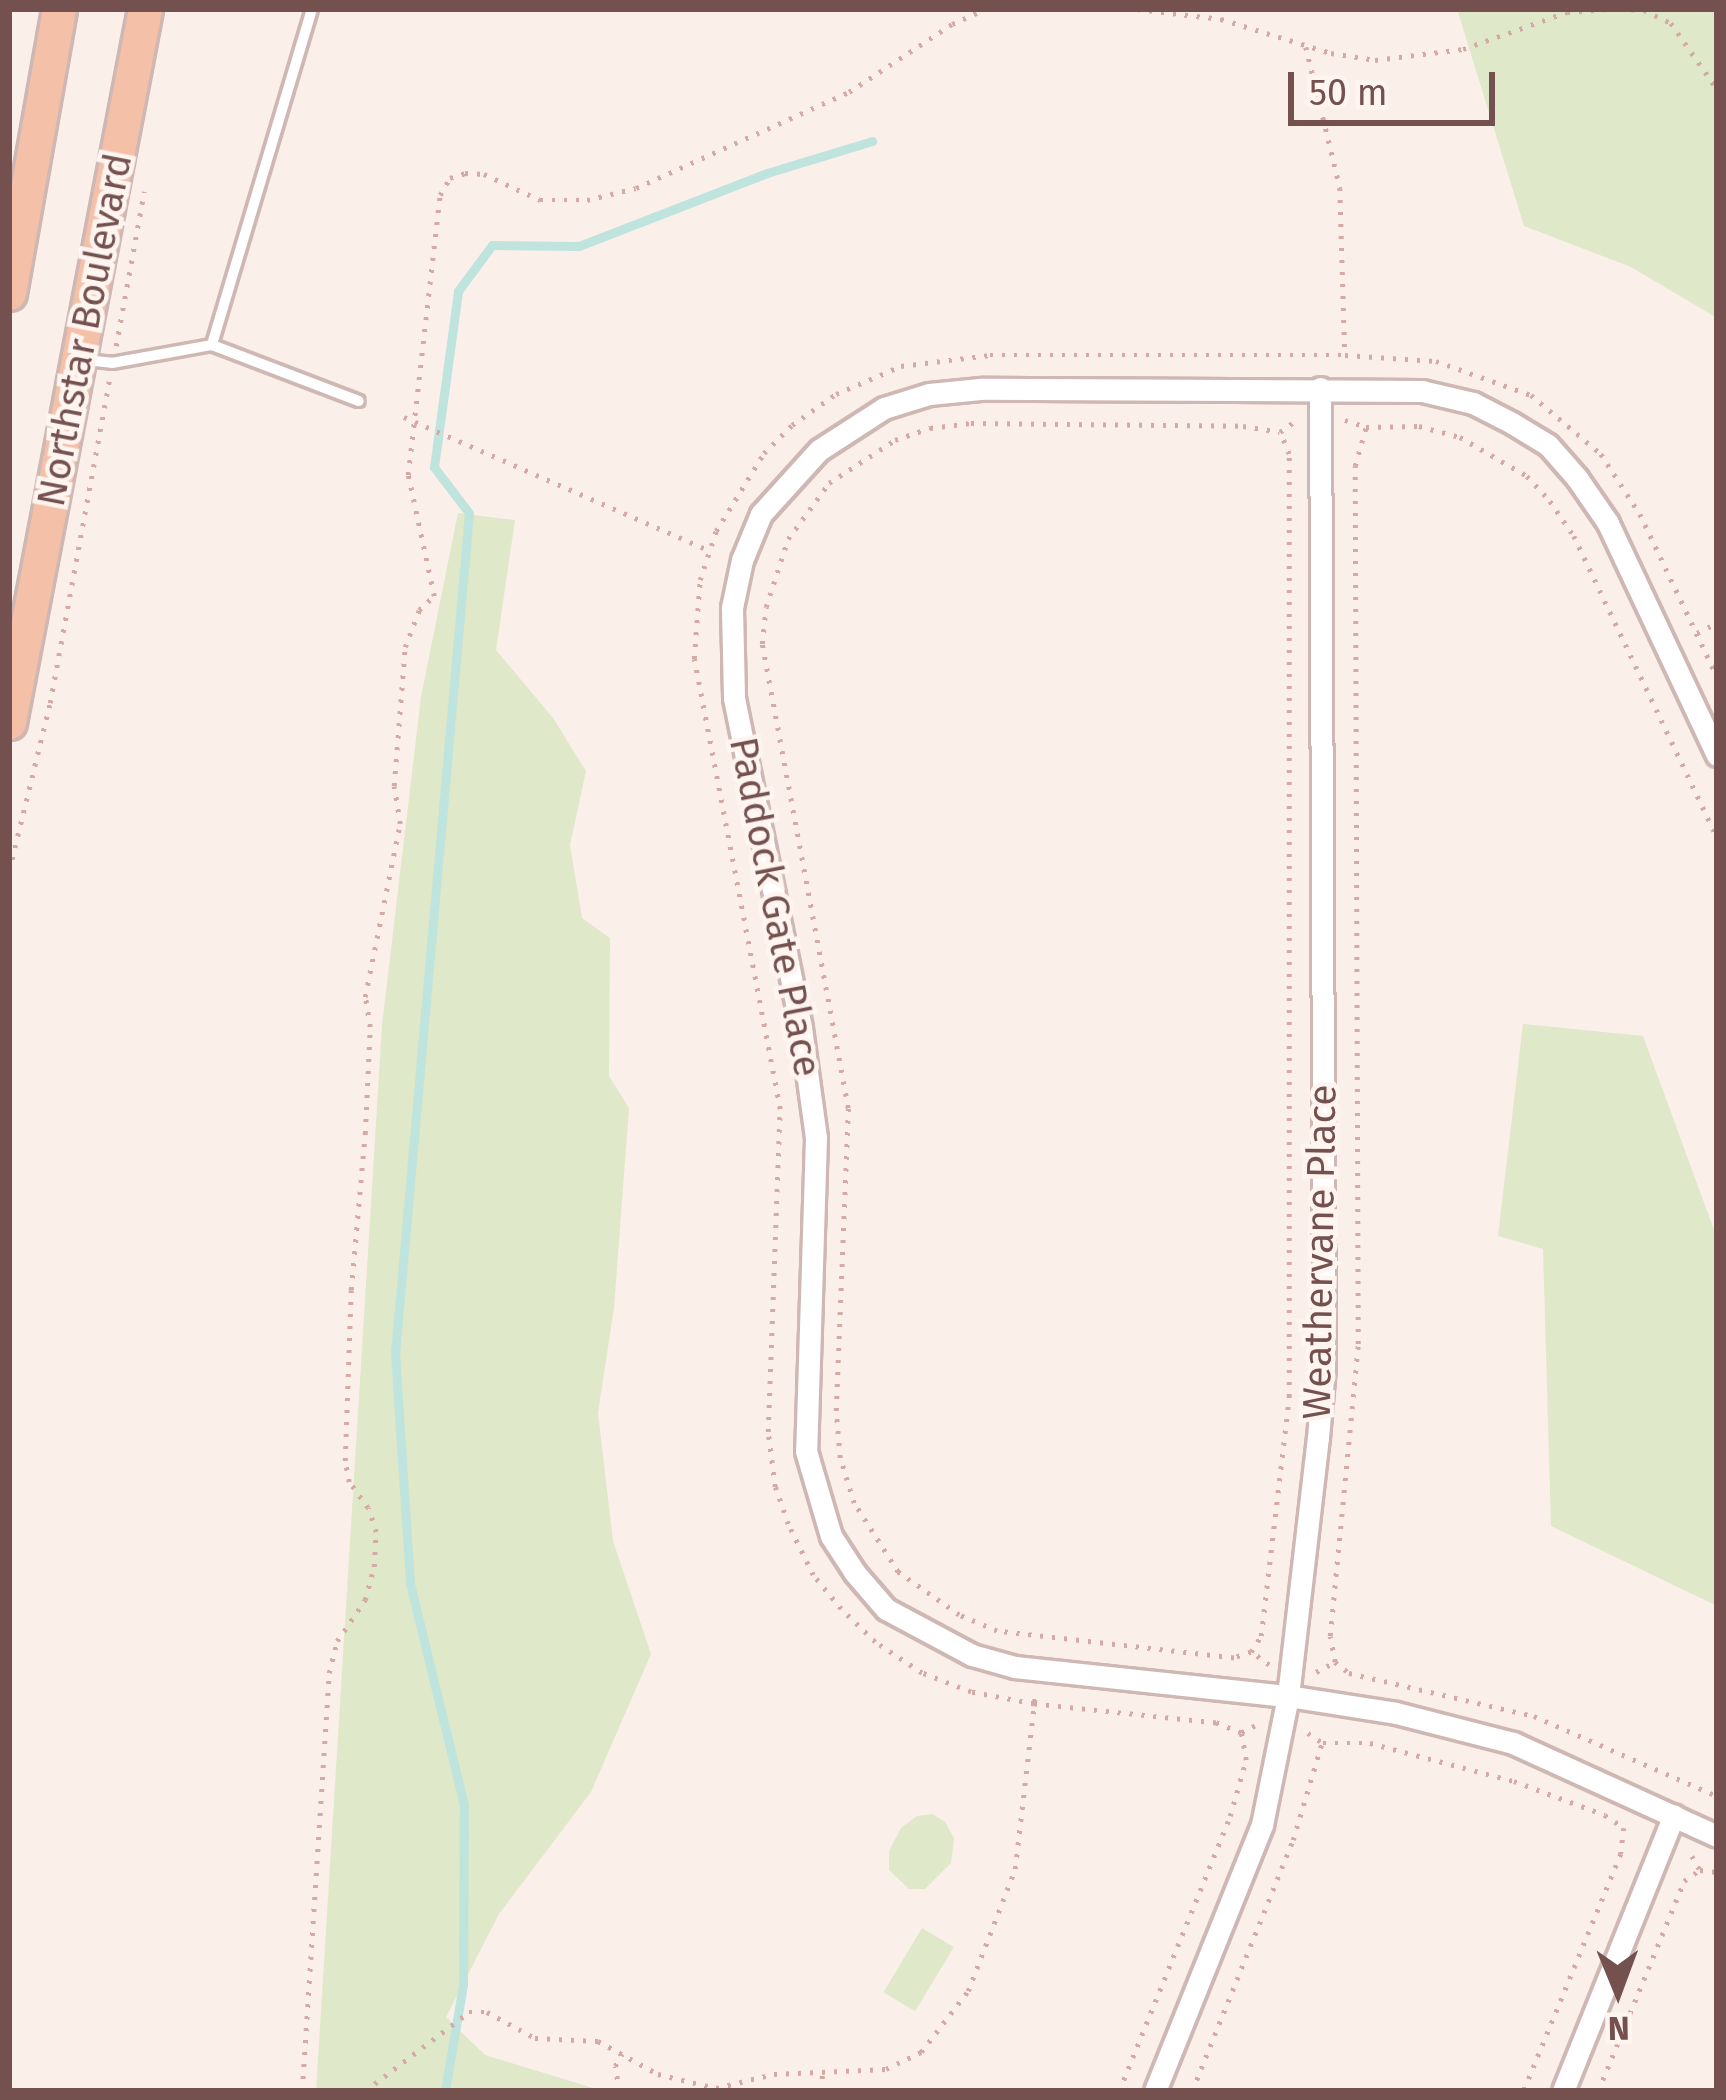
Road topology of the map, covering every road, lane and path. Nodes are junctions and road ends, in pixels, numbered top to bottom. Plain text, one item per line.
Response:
1 (59, 9) edge
2 (145, 9) edge
3 (311, 9) edge
4 (986, 9) edge
5 (1137, 9) edge
6 (1608, 9) edge
7 (1619, 9) edge
8 (1306, 44) junction
9 (1717, 89) edge
10 (147, 174) dead end
11 (9, 293) edge
12 (212, 345) junction
13 (1345, 355) junction
14 (96, 361) junction
15 (1320, 388) junction
16 (359, 401) dead end
17 (404, 417) dead end
18 (1320, 420) junction
19 (416, 424) junction
20 (1366, 427) junction
21 (1280, 432) junction
22 (710, 551) junction
23 (1717, 623) edge
24 (1697, 633) junction
25 (1717, 676) edge
26 (9, 722) edge
27 (1717, 755) edge
28 (1717, 838) edge
29 (9, 871) edge
30 (1251, 1652) junction
31 (1335, 1662) junction
32 (1291, 1668) junction
33 (1039, 1670) junction
34 (1288, 1696) junction
35 (1034, 1704) junction
36 (1282, 1729) junction
37 (1241, 1733) junction
38 (1323, 1742) junction
39 (1717, 1796) edge
40 (1674, 1815) junction
41 (1635, 1825) dead end
42 (1624, 1828) junction
43 (1717, 1836) edge
44 (1692, 1856) dead end
45 (1700, 1870) junction
46 (1717, 1872) edge
47 (622, 2054) junction
48 (822, 2074) junction
49 (302, 2091) edge
50 (365, 2091) edge
51 (619, 2091) edge
52 (822, 2091) edge
53 (1119, 2091) edge
54 (1155, 2091) edge
55 (1192, 2091) edge
56 (1524, 2091) edge
57 (1563, 2091) edge
58 (1598, 2091) edge

1 - 11 main road, Northstar Boulevard
2 - 14 main road, Northstar Boulevard
3 - 12 lane
4 - 19 path
5 - 8 path
6 - 8 path
7 - 9 path
8 - 13 path
10 - 14 path
12 - 14 lane
12 - 16 lane
13 - 22 path
13 - 24 path
14 - 26 main road, Northstar Boulevard
14 - 29 path
15 - 18 street, Weathervane Place
15 - 27 street, Paddock Gate Place
15 - 33 street, Paddock Gate Place
17 - 19 path
18 - 20 path
18 - 21 path
18 - 32 street, Weathervane Place
19 - 22 path
19 - 49 path
20 - 28 path
20 - 31 path
21 - 30 path
21 - 30 path
22 - 35 path
23 - 24 path
24 - 25 path
30 - 32 path
31 - 32 path
31 - 39 path
32 - 34 street, Weathervane Place
33 - 34 street, Paddock Gate Place
33 - 35 path
34 - 36 street, Weathervane Place
34 - 40 street, Paddock Gate Place
35 - 37 path
35 - 48 path
36 - 37 path
36 - 38 path
36 - 54 street, Weathervane Place
37 - 53 path
38 - 42 path
38 - 55 path
40 - 43 street, Paddock Gate Place
40 - 57 street
41 - 42 path
42 - 56 path
44 - 45 path
45 - 46 path
45 - 58 path
47 - 48 path
47 - 50 path
47 - 51 path
48 - 52 path

